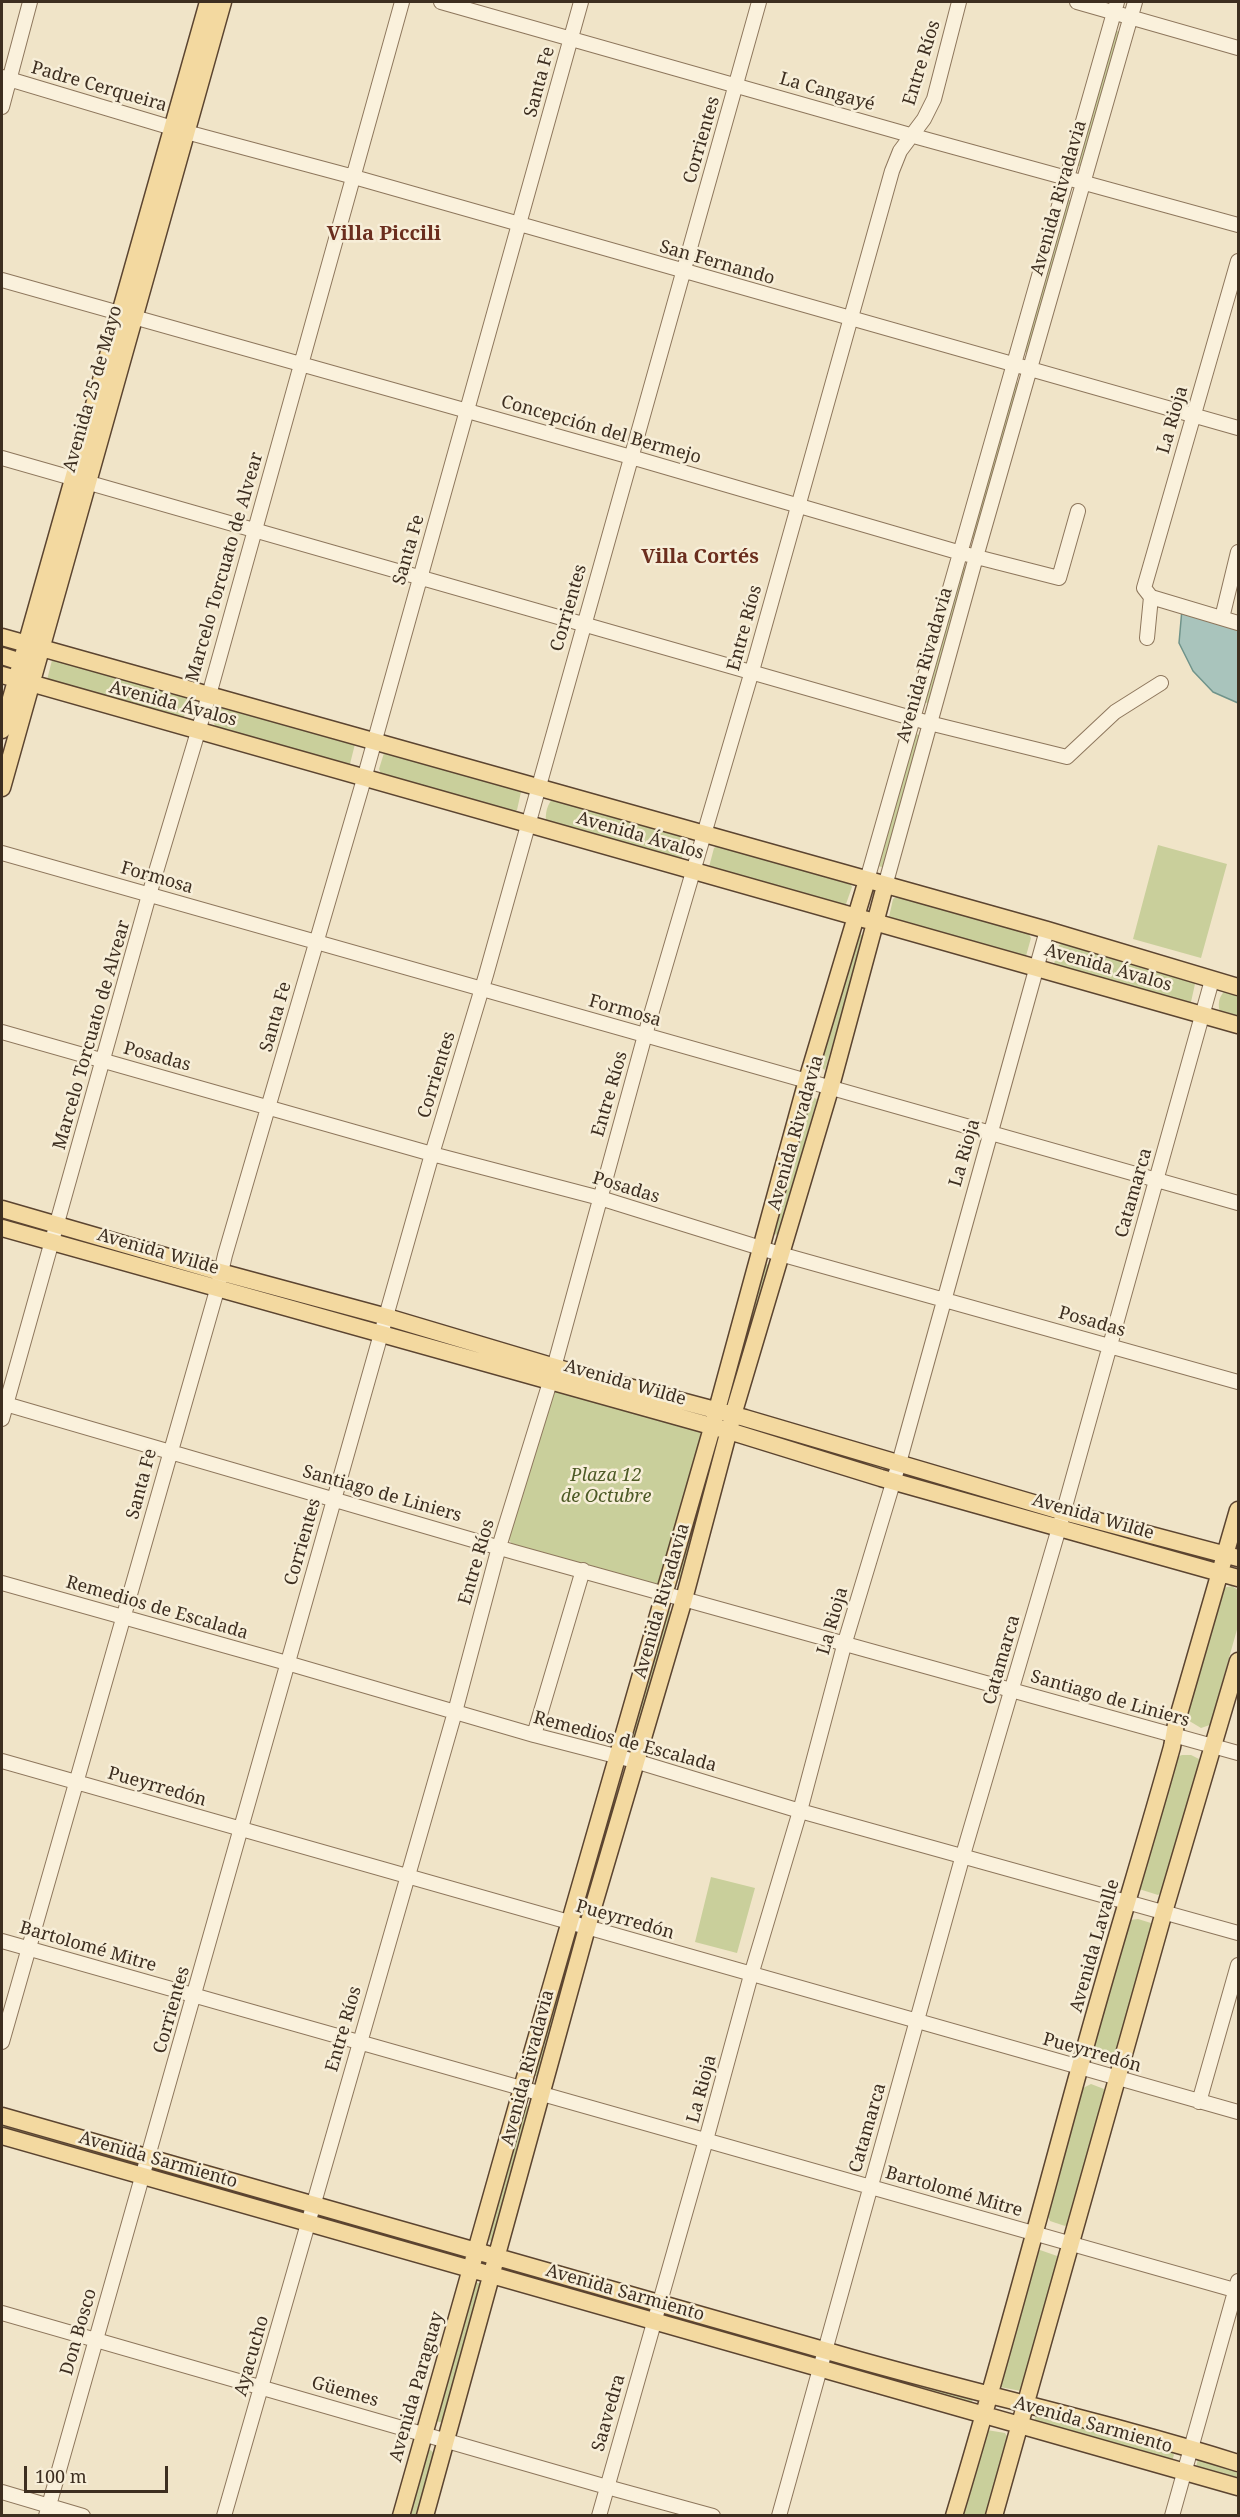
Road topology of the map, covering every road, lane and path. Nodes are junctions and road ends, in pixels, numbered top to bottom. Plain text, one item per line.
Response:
1 (30, 2) edge
2 (208, 2) edge
3 (223, 2) edge
4 (402, 2) edge
5 (441, 2) edge
6 (581, 2) edge
7 (759, 2) edge
8 (959, 2) edge
9 (1077, 2) edge
10 (1135, 2) edge
11 (1115, 7) edge
12 (1131, 17) junction
13 (571, 38) junction
14 (1239, 48) edge
15 (5, 78) edge
16 (736, 85) junction
17 (2, 107) edge
18 (180, 130) junction
19 (910, 135) junction
20 (354, 177) junction
21 (1066, 178) junction
22 (1083, 183) junction
23 (519, 224) junction
24 (1239, 225) edge
25 (1239, 261) edge
26 (682, 272) junction
27 (2, 280) edge
28 (126, 314) junction
29 (850, 319) junction
30 (301, 363) junction
31 (1013, 364) junction
32 (1031, 370) junction
33 (466, 411) junction
34 (1193, 416) junction
35 (1239, 428) edge
36 (631, 457) junction
37 (2, 458) edge
38 (80, 480) junction
39 (797, 506) junction
40 (1078, 511) dead end
41 (255, 531) junction
42 (1239, 552) edge
43 (961, 553) junction
44 (976, 557) junction
45 (421, 576) junction
46 (1147, 593) junction
47 (1222, 618) junction
48 (1239, 623) edge
49 (583, 624) junction
50 (2, 637) edge
51 (1147, 638) dead end
52 (34, 646) junction
53 (2, 656) edge
54 (21, 662) junction
55 (752, 671) junction
56 (17, 680) edge
57 (1161, 683) dead end
58 (208, 695) junction
59 (913, 717) junction
60 (929, 723) junction
61 (2, 730) edge
62 (198, 730) junction
63 (374, 740) junction
64 (364, 779) junction
65 (538, 787) junction
66 (2, 788) edge
67 (528, 825) junction
68 (705, 836) junction
69 (2, 852) edge
70 (693, 872) junction
71 (867, 880) junction
72 (885, 886) junction
73 (149, 895) junction
74 (855, 917) junction
75 (874, 923) junction
76 (1047, 930) junction
77 (317, 941) junction
78 (1037, 968) junction
79 (1212, 980) junction
80 (1239, 987) edge
81 (482, 989) junction
82 (1202, 1015) junction
83 (1239, 1025) edge
84 (2, 1032) edge
85 (645, 1035) junction
86 (102, 1061) junction
87 (807, 1080) junction
88 (831, 1086) junction
89 (270, 1106) junction
90 (990, 1132) junction
91 (432, 1154) junction
92 (1157, 1180) junction
93 (600, 1198) junction
94 (1239, 1203) edge
95 (2, 1209) edge
96 (2, 1228) edge
97 (55, 1234) junction
98 (762, 1248) junction
99 (780, 1254) junction
100 (220, 1272) junction
101 (217, 1290) junction
102 (942, 1299) junction
103 (387, 1317) junction
104 (381, 1336) junction
105 (1110, 1346) junction
106 (552, 1375) junction
107 (1239, 1382) edge
108 (3, 1404) edge
109 (2, 1419) edge
110 (723, 1421) junction
111 (170, 1450) junction
112 (899, 1463) junction
113 (893, 1481) junction
114 (334, 1499) junction
115 (1239, 1510) edge
116 (1064, 1512) junction
117 (1059, 1528) junction
118 (500, 1547) junction
119 (1233, 1556) edge
120 (583, 1570) junction
121 (1220, 1573) junction
122 (1239, 1578) edge
123 (2, 1583) edge
124 (663, 1592) junction
125 (684, 1599) junction
126 (123, 1617) junction
127 (845, 1642) junction
128 (1239, 1661) edge
129 (287, 1663) junction
130 (1012, 1690) junction
131 (455, 1712) junction
132 (534, 1735) junction
133 (1175, 1736) junction
134 (1214, 1746) junction
135 (1239, 1753) edge
136 (617, 1757) junction
137 (2, 1761) edge
138 (634, 1761) junction
139 (76, 1783) junction
140 (800, 1811) junction
141 (242, 1829) junction
142 (595, 1835) junction
143 (612, 1840) junction
144 (963, 1856) junction
145 (407, 1877) junction
146 (1128, 1903) junction
147 (1164, 1912) junction
148 (570, 1923) junction
149 (587, 1928) junction
150 (1239, 1932) edge
151 (2, 1941) edge
152 (27, 1949) junction
153 (1239, 1965) edge
154 (751, 1975) junction
155 (194, 1996) junction
156 (917, 2022) junction
157 (2, 2042) edge
158 (359, 2043) junction
159 (1079, 2068) junction
160 (1118, 2078) junction
161 (522, 2088) junction
162 (541, 2093) junction
163 (1199, 2102) junction
164 (1239, 2112) edge
165 (2, 2116) edge
166 (2, 2136) edge
167 (706, 2140) junction
168 (147, 2158) junction
169 (142, 2176) junction
170 (870, 2187) junction
171 (314, 2206) junction
172 (309, 2223) junction
173 (1036, 2234) junction
174 (1071, 2243) junction
175 (476, 2251) junction
176 (497, 2257) junction
177 (471, 2270) junction
178 (492, 2276) junction
179 (1238, 2288) edge
180 (659, 2304) junction
181 (2, 2313) edge
182 (654, 2321) junction
183 (96, 2340) junction
184 (824, 2350) junction
185 (819, 2369) junction
186 (262, 2387) junction
187 (991, 2394) junction
188 (1026, 2404) junction
189 (984, 2416) junction
190 (1020, 2425) junction
191 (423, 2434) junction
192 (446, 2441) junction
193 (1191, 2448) junction
194 (1239, 2463) edge
195 (1185, 2472) junction
196 (607, 2487) junction
197 (1239, 2487) edge
198 (2, 2493) edge
199 (47, 2511) edge
200 (83, 2516) edge
201 (224, 2516) edge
202 (401, 2516) edge
203 (424, 2516) edge
204 (599, 2516) edge
205 (713, 2516) edge
206 (779, 2516) edge
207 (954, 2516) edge
208 (994, 2516) edge
209 (1172, 2516) edge

1 - 15 street
2 - 18 main road, Avenida 25 de Mayo
3 - 18 main road, Avenida 25 de Mayo
4 - 20 street, Marcelo Torcuato de Alvear
5 - 13 street, La Cangayé
6 - 13 street, Santa Fe
7 - 16 street, Corrientes
8 - 19 street, Entre Ríos
9 - 11 street
10 - 12 street, Avenida Rivadavia
11 - 12 street
11 - 21 street, Avenida Rivadavia
12 - 14 street
12 - 22 street, Avenida Rivadavia
13 - 16 street, La Cangayé
13 - 23 street, Santa Fe
15 - 17 street
15 - 18 street, Padre Cerqueira
16 - 19 street, La Cangayé
16 - 26 street, Corrientes
18 - 20 street, San Fernando
18 - 28 main road, Avenida 25 de Mayo
19 - 21 street, La Cangayé
19 - 29 street, Entre Ríos
20 - 23 street, San Fernando
20 - 30 street, Marcelo Torcuato de Alvear
21 - 22 street, La Cangayé
21 - 31 street, Avenida Rivadavia
22 - 24 street, La Cangayé
22 - 32 street, Avenida Rivadavia
23 - 26 street, San Fernando
23 - 33 street, Santa Fe
25 - 34 street, La Rioja
26 - 29 street, San Fernando
26 - 36 street, Corrientes
27 - 28 street, Concepción del Bermejo
28 - 30 street, Concepción del Bermejo
28 - 38 main road, Avenida 25 de Mayo
29 - 31 street, San Fernando
29 - 39 street, Entre Ríos
30 - 33 street, Concepción del Bermejo
30 - 41 street, Marcelo Torcuato de Alvear
31 - 32 street, San Fernando
31 - 43 street, Avenida Rivadavia
32 - 34 street, San Fernando
32 - 44 street, Avenida Rivadavia
33 - 36 street, Concepción del Bermejo
33 - 45 street, Santa Fe
34 - 35 street, San Fernando
34 - 46 street, La Rioja
36 - 39 street, Concepción del Bermejo
36 - 49 street, Corrientes
37 - 38 street
38 - 41 street
38 - 52 main road, Avenida 25 de Mayo
39 - 43 street, Concepción del Bermejo
39 - 55 street, Entre Ríos
40 - 44 street, Concepción del Bermejo
41 - 45 street
41 - 58 street, Marcelo Torcuato de Alvear
42 - 47 street
43 - 44 street, Concepción del Bermejo
43 - 59 street, Avenida Rivadavia
44 - 60 street, Avenida Rivadavia
45 - 49 street
45 - 63 street, Santa Fe
46 - 47 street
46 - 51 street, La Rioja
47 - 48 street
49 - 55 street
49 - 65 street, Corrientes
50 - 52 main road, Avenida Ávalos
52 - 54 main road, Avenida 25 de Mayo
52 - 56 main road, Avenida 25 de Mayo
52 - 58 main road, Avenida Ávalos
53 - 54 main road
54 - 56 main road, Avenida 25 de Mayo
55 - 59 street
55 - 68 street, Entre Ríos
56 - 61 main road, Avenida 25 de Mayo
56 - 62 main road, Avenida Ávalos
56 - 66 main road, Avenida 25 de Mayo
57 - 60 street
58 - 62 street, Marcelo Torcuato de Alvear
58 - 63 main road, Avenida Ávalos
59 - 60 street
59 - 71 street, Avenida Rivadavia
60 - 72 street, Avenida Rivadavia
62 - 64 main road, Avenida Ávalos
62 - 73 street, Marcelo Torcuato de Alvear
63 - 64 street, Santa Fe
63 - 65 main road, Avenida Ávalos
64 - 67 main road, Avenida Ávalos
64 - 77 street, Santa Fe
65 - 67 street, Corrientes
65 - 68 main road, Avenida Ávalos
67 - 70 main road, Avenida Ávalos
67 - 81 street, Corrientes
68 - 70 street, Entre Ríos
68 - 71 main road, Avenida Ávalos
69 - 73 street, Formosa
70 - 74 main road, Avenida Ávalos
70 - 85 street, Entre Ríos
71 - 72 main road, Avenida Ávalos
71 - 74 main road, Avenida Rivadavia
72 - 75 main road, Avenida Rivadavia
72 - 76 main road, Avenida Ávalos
73 - 77 street, Formosa
73 - 86 street, Marcelo Torcuato de Alvear
74 - 75 main road, Avenida Ávalos
74 - 87 main road, Avenida Rivadavia
75 - 78 main road, Avenida Ávalos
75 - 88 main road, Avenida Rivadavia
76 - 78 street, La Rioja
76 - 79 main road, Avenida Ávalos
77 - 81 street, Formosa
77 - 89 street, Santa Fe
78 - 82 main road, Avenida Ávalos
78 - 90 street, La Rioja
79 - 80 main road, Avenida Ávalos
79 - 82 street, Catamarca
81 - 85 street, Formosa
81 - 91 street, Corrientes
82 - 83 main road, Avenida Ávalos
82 - 92 street, Catamarca
84 - 86 street, Posadas
85 - 87 street, Formosa
85 - 93 street, Entre Ríos
86 - 89 street, Posadas
86 - 97 street, Marcelo Torcuato de Alvear
87 - 88 street, Formosa
87 - 98 main road, Avenida Rivadavia
88 - 90 street, Formosa
88 - 99 main road, Avenida Rivadavia
89 - 91 street, Posadas
89 - 100 street, Santa Fe
90 - 92 street, Formosa
90 - 102 street, La Rioja
91 - 93 street, Posadas
91 - 103 street, Corrientes
92 - 94 street, Formosa
92 - 105 street, Catamarca
93 - 98 street, Posadas
93 - 106 street, Entre Ríos
95 - 97 main road, Avenida Wilde
96 - 97 main road, Avenida Wilde
97 - 100 main road, Avenida Wilde
97 - 101 main road, Avenida Wilde
97 - 108 street, Marcelo Torcuato de Alvear
98 - 99 street, Posadas
98 - 110 main road, Avenida Rivadavia
99 - 102 street, Posadas
99 - 110 main road, Avenida Rivadavia
100 - 101 street, Santa Fe
100 - 103 main road, Avenida Wilde
101 - 104 main road, Avenida Wilde
101 - 111 street, Santa Fe
102 - 105 street, Posadas
102 - 112 street, La Rioja
103 - 104 street, Corrientes
103 - 106 main road, Avenida Wilde
104 - 106 main road, Avenida Wilde
104 - 114 street, Corrientes
105 - 107 street, Posadas
105 - 116 street, Catamarca
106 - 110 main road, Avenida Wilde
106 - 118 street, Entre Ríos
108 - 109 street, Marcelo Torcuato de Alvear
108 - 111 street, Santiago de Liniers
110 - 112 main road, Avenida Wilde
110 - 113 main road, Avenida Wilde
110 - 124 main road, Avenida Rivadavia
110 - 125 main road, Avenida Rivadavia
111 - 114 street, Santiago de Liniers
111 - 126 street, Santa Fe
112 - 113 street, La Rioja
112 - 116 main road, Avenida Wilde
113 - 117 main road, Avenida Wilde
113 - 127 street, La Rioja
114 - 118 street, Santiago de Liniers
114 - 129 street, Corrientes
115 - 119 main road, Avenida Lavalle
116 - 117 street, Catamarca
116 - 119 main road, Avenida Wilde
117 - 121 main road, Avenida Wilde
117 - 130 street, Catamarca
118 - 120 street, Santiago de Liniers
118 - 131 street, Entre Ríos
119 - 121 main road, Avenida Lavalle
120 - 124 street, Santiago de Liniers
120 - 132 street
121 - 122 main road, Avenida Wilde
121 - 133 main road, Avenida Lavalle
123 - 126 street, Remedios de Escalada
124 - 125 street, Santiago de Liniers
124 - 136 main road, Avenida Rivadavia
125 - 127 street, Santiago de Liniers
125 - 138 main road, Avenida Rivadavia
126 - 129 street, Remedios de Escalada
126 - 139 street, Santa Fe
127 - 130 street, Santiago de Liniers
127 - 140 street, La Rioja
128 - 134 main road
129 - 131 street, Remedios de Escalada
129 - 141 street, Corrientes
130 - 133 street, Santiago de Liniers
130 - 144 street, Catamarca
131 - 132 street, Remedios de Escalada
131 - 145 street, Entre Ríos
132 - 136 street, Remedios de Escalada
133 - 134 street, Santiago de Liniers
133 - 146 main road, Avenida Lavalle
134 - 135 street, Santiago de Liniers
134 - 147 main road
136 - 138 street, Remedios de Escalada
136 - 142 main road, Avenida Rivadavia
137 - 139 street, Pueyrredón
138 - 140 street, Remedios de Escalada
138 - 143 main road, Avenida Rivadavia
139 - 141 street, Pueyrredón
139 - 152 street, Santa Fe
140 - 144 street, Remedios de Escalada
140 - 154 street, La Rioja
141 - 145 street, Pueyrredón
141 - 155 street, Corrientes
142 - 143 main road
142 - 148 main road, Avenida Rivadavia
143 - 149 main road, Avenida Rivadavia
144 - 146 street, Remedios de Escalada
144 - 156 street, Catamarca
145 - 148 street, Pueyrredón
145 - 158 street, Entre Ríos
146 - 147 street, Remedios de Escalada
146 - 159 main road, Avenida Lavalle
147 - 150 street, Remedios de Escalada
147 - 160 main road
148 - 149 street, Pueyrredón
148 - 161 main road, Avenida Rivadavia
149 - 154 street, Pueyrredón
149 - 162 main road, Avenida Rivadavia
151 - 152 street, Bartolomé Mitre
152 - 155 street, Bartolomé Mitre
152 - 157 street, Santa Fe
153 - 163 street
154 - 156 street, Pueyrredón
154 - 167 street, La Rioja
155 - 158 street, Bartolomé Mitre
155 - 168 street, Corrientes
156 - 159 street, Pueyrredón
156 - 170 street, Catamarca
158 - 161 street, Bartolomé Mitre
158 - 171 street, Entre Ríos
159 - 160 street, Pueyrredón
159 - 173 main road, Avenida Lavalle
160 - 163 street, Pueyrredón
160 - 174 main road
161 - 162 street, Bartolomé Mitre
161 - 175 main road, Avenida Rivadavia
162 - 167 street, Bartolomé Mitre
162 - 176 main road, Avenida Rivadavia
163 - 164 street, Pueyrredón
165 - 168 main road, Avenida Sarmiento
166 - 169 main road, Avenida Sarmiento
167 - 170 street, Bartolomé Mitre
167 - 180 street, La Rioja
168 - 169 street, Don Bosco
168 - 171 main road, Avenida Sarmiento
169 - 172 main road, Avenida Sarmiento
169 - 183 street, Don Bosco
170 - 173 street, Bartolomé Mitre
170 - 184 street, Catamarca
171 - 172 street, Ayacucho
171 - 175 main road, Avenida Sarmiento
172 - 177 main road, Avenida Sarmiento
172 - 186 street, Ayacucho
173 - 174 street, Bartolomé Mitre
173 - 187 main road, Avenida Lavalle
174 - 179 street, Bartolomé Mitre
174 - 188 main road
175 - 176 main road, Avenida Sarmiento
175 - 177 main road, Avenida Rivadavia
176 - 178 main road, Avenida Rivadavia
176 - 180 main road, Avenida Sarmiento
177 - 178 main road, Avenida Sarmiento
177 - 191 main road, Avenida Paraguay
178 - 182 main road, Avenida Sarmiento
178 - 192 main road
179 - 193 street
180 - 182 street, La Rioja
180 - 184 main road, Avenida Sarmiento
181 - 183 street, Güemes
182 - 185 main road, Avenida Sarmiento
182 - 196 street, Saavedra
183 - 186 street, Güemes
183 - 199 street, Don Bosco
184 - 185 street, Catamarca
184 - 187 main road, Avenida Sarmiento
185 - 189 main road, Avenida Sarmiento
185 - 206 street, Catamarca
186 - 191 street, Güemes
186 - 201 street, Ayacucho
187 - 188 main road, Avenida Sarmiento
187 - 189 main road, Avenida Lavalle
188 - 190 main road
188 - 193 main road, Avenida Sarmiento
189 - 190 main road, Avenida Sarmiento
189 - 207 main road, Avenida Lavalle
190 - 195 main road, Avenida Sarmiento
190 - 208 main road
191 - 192 street, Güemes
191 - 202 main road, Avenida Paraguay
192 - 196 street, Güemes
192 - 203 main road
193 - 194 main road, Avenida Sarmiento
193 - 195 street
195 - 197 main road, Avenida Sarmiento
195 - 209 street
196 - 204 street, Saavedra
196 - 205 street, Güemes
198 - 199 street
199 - 200 street

